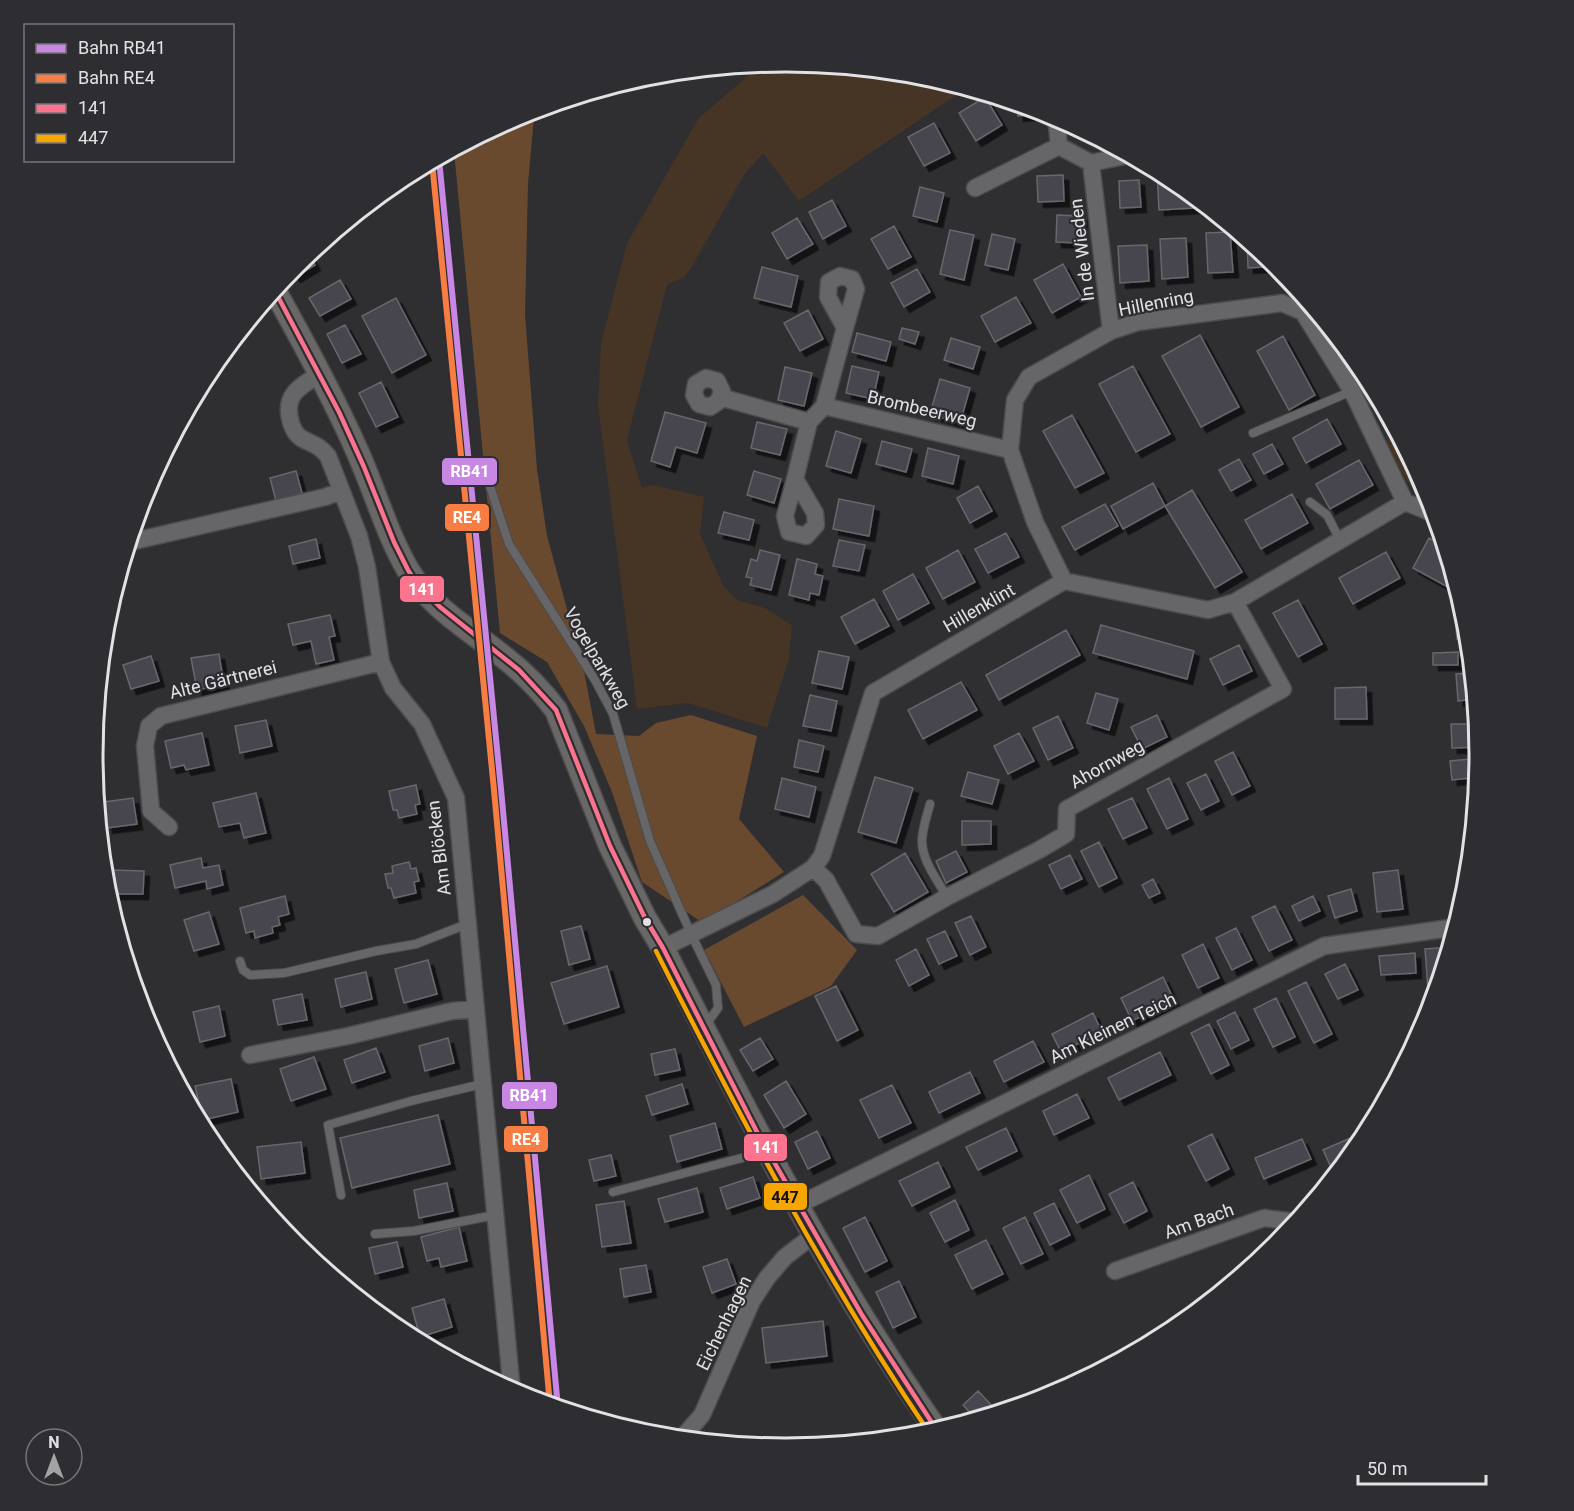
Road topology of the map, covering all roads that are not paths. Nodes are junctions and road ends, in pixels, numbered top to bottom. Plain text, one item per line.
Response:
1 (1057, 128) edge
2 (1059, 146) junction
3 (1117, 157) edge
4 (1091, 163) junction
5 (975, 188) dead end
6 (279, 299) edge
7 (845, 327) dead end
8 (1111, 331) junction
9 (319, 375) junction
10 (1352, 391) junction
11 (720, 397) dead end
12 (824, 406) junction
13 (809, 422) junction
14 (1253, 433) dead end
15 (1010, 450) junction
16 (485, 471) dead end
17 (795, 479) dead end
18 (341, 491) junction
19 (1310, 502) dead end
20 (1406, 502) junction
21 (1424, 509) edge
22 (139, 540) edge
23 (1340, 540) junction
24 (1064, 581) junction
25 (1235, 602) junction
26 (381, 662) junction
27 (930, 804) dead end
28 (169, 827) dead end
29 (813, 868) junction
30 (947, 897) junction
31 (467, 924) junction
32 (1448, 928) edge
33 (691, 934) junction
34 (663, 948) junction
35 (240, 961) dead end
36 (475, 1010) junction
37 (703, 1028) junction
38 (250, 1055) dead end
39 (482, 1084) junction
40 (768, 1151) junction
41 (613, 1192) dead end
42 (341, 1195) dead end
43 (798, 1205) junction
44 (495, 1215) junction
45 (1287, 1221) edge
46 (375, 1234) dead end
47 (815, 1234) junction
48 (1115, 1271) dead end
49 (511, 1381) edge
50 (932, 1423) edge
51 (688, 1431) edge

1 - 2 street
2 - 4 street
2 - 5 street
3 - 4 street
4 - 8 street, In de Wieden
6 - 9 street
7 - 12 street
8 - 10 street, Hillenring
8 - 15 street, Hillenring
9 - 18 street, Am Blöcken
9 - 34 street
10 - 14 lane
10 - 20 street, Hillenring
11 - 13 street
12 - 13 street
12 - 15 street, Brombeerweg
13 - 17 street
15 - 24 street, Hillenring
16 - 33 lane, Vogelparkweg
18 - 22 street
18 - 26 street, Am Blöcken
19 - 23 lane
20 - 21 street
20 - 23 street
23 - 25 street
24 - 25 street
24 - 29 street, Hillenklint
25 - 30 street, Ahornweg
26 - 28 street, Alte Gärtnerei
26 - 31 street, Am Blöcken
27 - 30 lane
29 - 30 street, Ahornweg
29 - 33 street
31 - 35 lane
31 - 36 street, Am Blöcken
32 - 43 street, Am Kleinen Teich
33 - 34 street
33 - 37 lane, Vogelparkweg
34 - 37 street
36 - 38 street
36 - 39 street, Am Blöcken
37 - 40 street
39 - 42 lane
39 - 44 street, Am Blöcken
40 - 41 lane
40 - 43 street
43 - 47 street
44 - 46 lane
44 - 49 street, Am Blöcken
45 - 48 street, Am Bach
47 - 50 street
47 - 51 street, Eichenhagen

